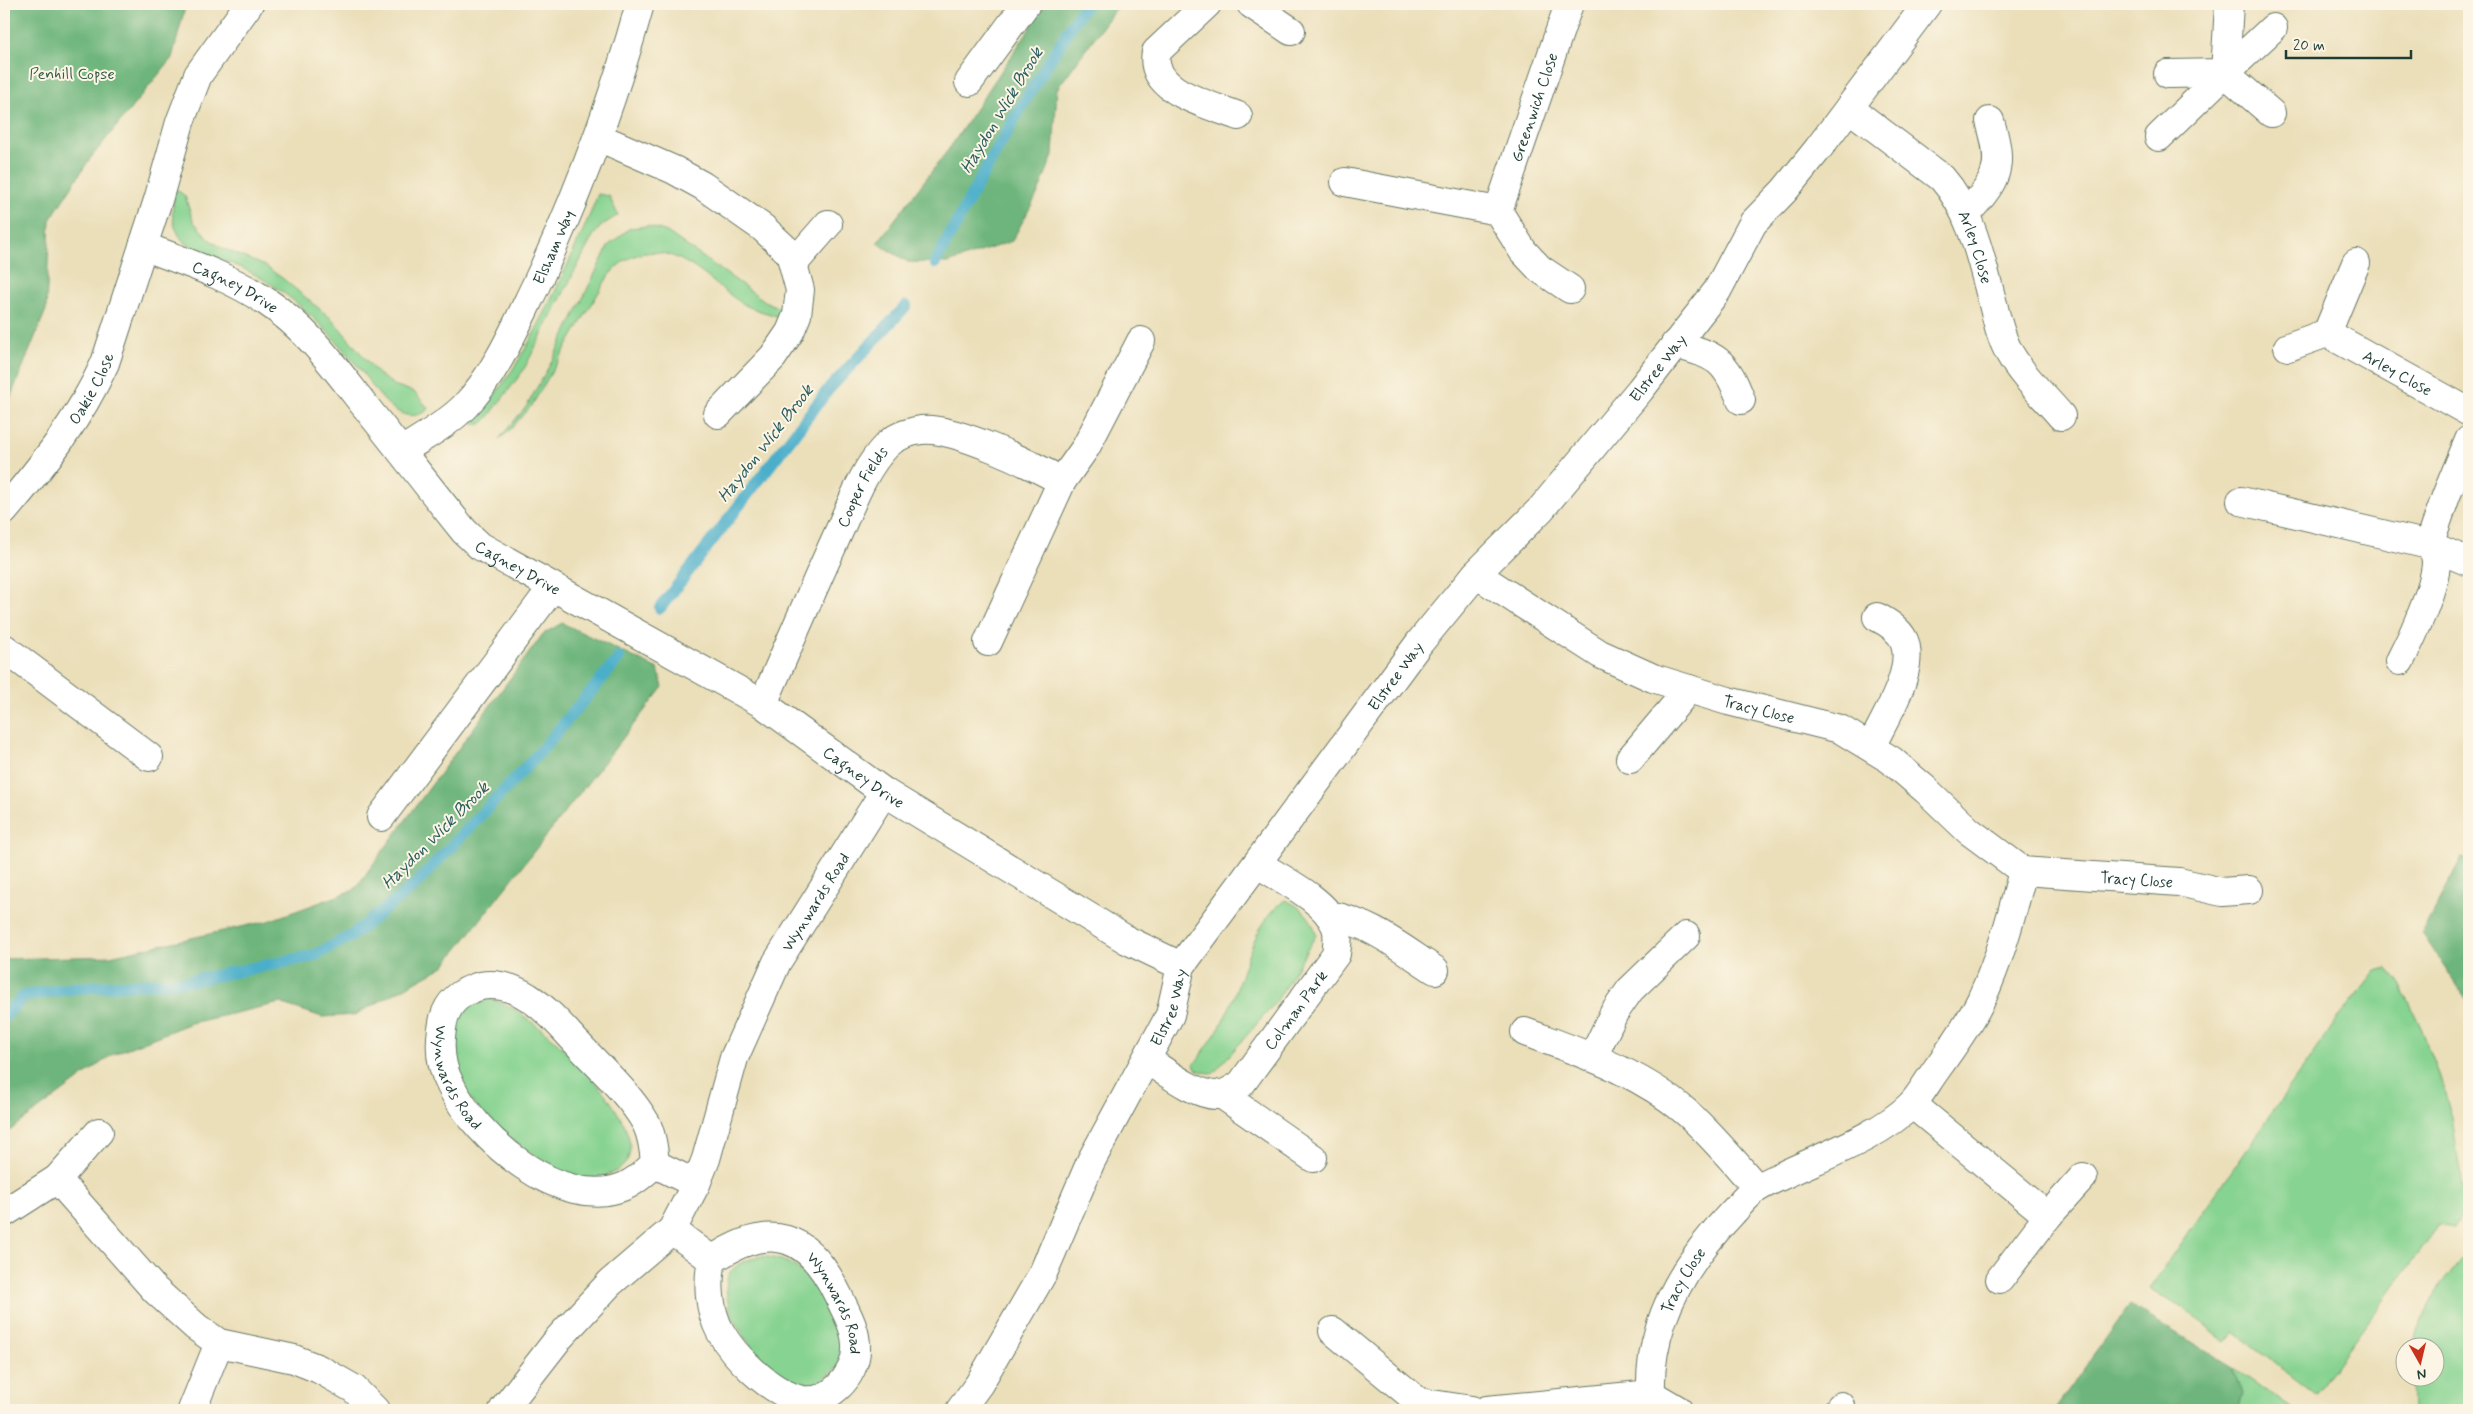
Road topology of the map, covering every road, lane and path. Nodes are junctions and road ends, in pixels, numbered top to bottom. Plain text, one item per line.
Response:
1 (249, 4) edge
2 (640, 4) edge
3 (1026, 4) edge
4 (1207, 4) edge
5 (1251, 4) edge
6 (1569, 4) edge
7 (1927, 4) edge
8 (2229, 4) edge
9 (2273, 28) dead end
10 (1291, 31) dead end
11 (2225, 73) junction
12 (2168, 74) dead end
13 (969, 82) dead end
14 (1849, 108) junction
15 (2271, 113) dead end
16 (1238, 116) dead end
17 (1990, 121) dead end
18 (598, 137) junction
19 (2159, 137) dead end
20 (1345, 182) dead end
21 (1498, 211) junction
22 (1966, 214) junction
23 (828, 224) dead end
24 (142, 246) junction
25 (794, 263) junction
26 (2356, 263) dead end
27 (1570, 289) dead end
28 (2327, 332) junction
29 (1141, 341) dead end
30 (1675, 344) junction
31 (2288, 347) dead end
32 (1741, 400) dead end
33 (2469, 412) edge
34 (718, 414) dead end
35 (2061, 416) dead end
36 (2469, 440) edge
37 (402, 451) junction
38 (1062, 481) junction
39 (2241, 501) dead end
40 (4, 512) edge
41 (2429, 545) junction
42 (2469, 562) edge
43 (1476, 574) junction
44 (552, 588) junction
45 (1877, 617) dead end
46 (988, 642) dead end
47 (4, 648) edge
48 (2400, 662) dead end
49 (1690, 689) junction
50 (763, 704) junction
51 (1870, 747) junction
52 (148, 757) dead end
53 (1630, 759) dead end
54 (884, 792) junction
55 (381, 817) dead end
56 (1258, 864) junction
57 (2023, 870) junction
58 (2249, 890) dead end
59 (1329, 915) junction
60 (1686, 936) dead end
61 (1181, 966) junction
62 (1435, 970) dead end
63 (1525, 1032) dead end
64 (1593, 1057) junction
65 (1146, 1060) junction
66 (1221, 1094) junction
67 (1912, 1104) junction
68 (99, 1132) dead end
69 (1313, 1158) dead end
70 (655, 1164) junction
71 (2083, 1177) dead end
72 (57, 1179) junction
73 (696, 1184) junction
74 (1757, 1188) junction
75 (4, 1214) edge
76 (2048, 1216) junction
77 (672, 1230) junction
78 (712, 1260) junction
79 (2000, 1279) dead end
80 (1333, 1330) dead end
81 (219, 1343) junction
82 (1651, 1394) junction
83 (1415, 1406) edge
84 (192, 1410) edge
85 (375, 1410) edge
86 (504, 1410) edge
87 (960, 1410) edge
88 (1472, 1410) edge
89 (1487, 1410) edge
90 (1678, 1410) edge

1 - 24 street
2 - 18 street, Elsham Way
3 - 13 street
4 - 16 street
5 - 10 street
6 - 21 street, Greenwich Close
7 - 14 street, Elstree Way
8 - 11 street
9 - 11 street
11 - 12 street
11 - 15 street
11 - 19 street
14 - 22 street, Arley Close
14 - 30 street, Elstree Way
17 - 22 street
18 - 25 street
18 - 37 street, Elsham Way
20 - 21 street
21 - 27 street
22 - 35 street, Arley Close
23 - 25 street
24 - 37 street, Cagney Drive
24 - 40 street, Oakie Close
25 - 34 street
26 - 28 street
28 - 31 street
28 - 33 street, Arley Close
29 - 38 street
30 - 32 street
30 - 43 street, Elstree Way
36 - 41 street
37 - 44 street, Cagney Drive
38 - 46 street
38 - 50 street, Cooper Fields
39 - 41 street
41 - 42 street
41 - 48 street
43 - 49 street, Tracy Close
43 - 56 street, Elstree Way
44 - 50 street, Cagney Drive
44 - 55 street
45 - 51 street
47 - 52 street
49 - 51 street, Tracy Close
49 - 53 street
50 - 54 street, Cagney Drive
51 - 57 street, Tracy Close
54 - 61 street, Cagney Drive
54 - 73 street, Wynwards Road
56 - 59 street, Colman Park
56 - 61 street, Elstree Way
57 - 58 street, Tracy Close
57 - 67 street, Tracy Close
59 - 62 street
59 - 66 street, Colman Park
60 - 64 street
61 - 65 street, Elstree Way
63 - 64 street
64 - 74 street
65 - 66 street
65 - 87 street, Elstree Way
66 - 69 street
67 - 74 street, Tracy Close
67 - 76 street
68 - 72 street
70 - 70 street, Wynwards Road
70 - 73 street
71 - 76 street
72 - 75 street
72 - 81 street
73 - 77 street, Wynwards Road
74 - 82 street, Tracy Close
76 - 79 street
77 - 78 street
77 - 86 street, Wynwards Road
78 - 78 street, Wynwards Road
80 - 83 street
81 - 84 street
81 - 85 street
82 - 89 street
82 - 90 street
83 - 88 street

